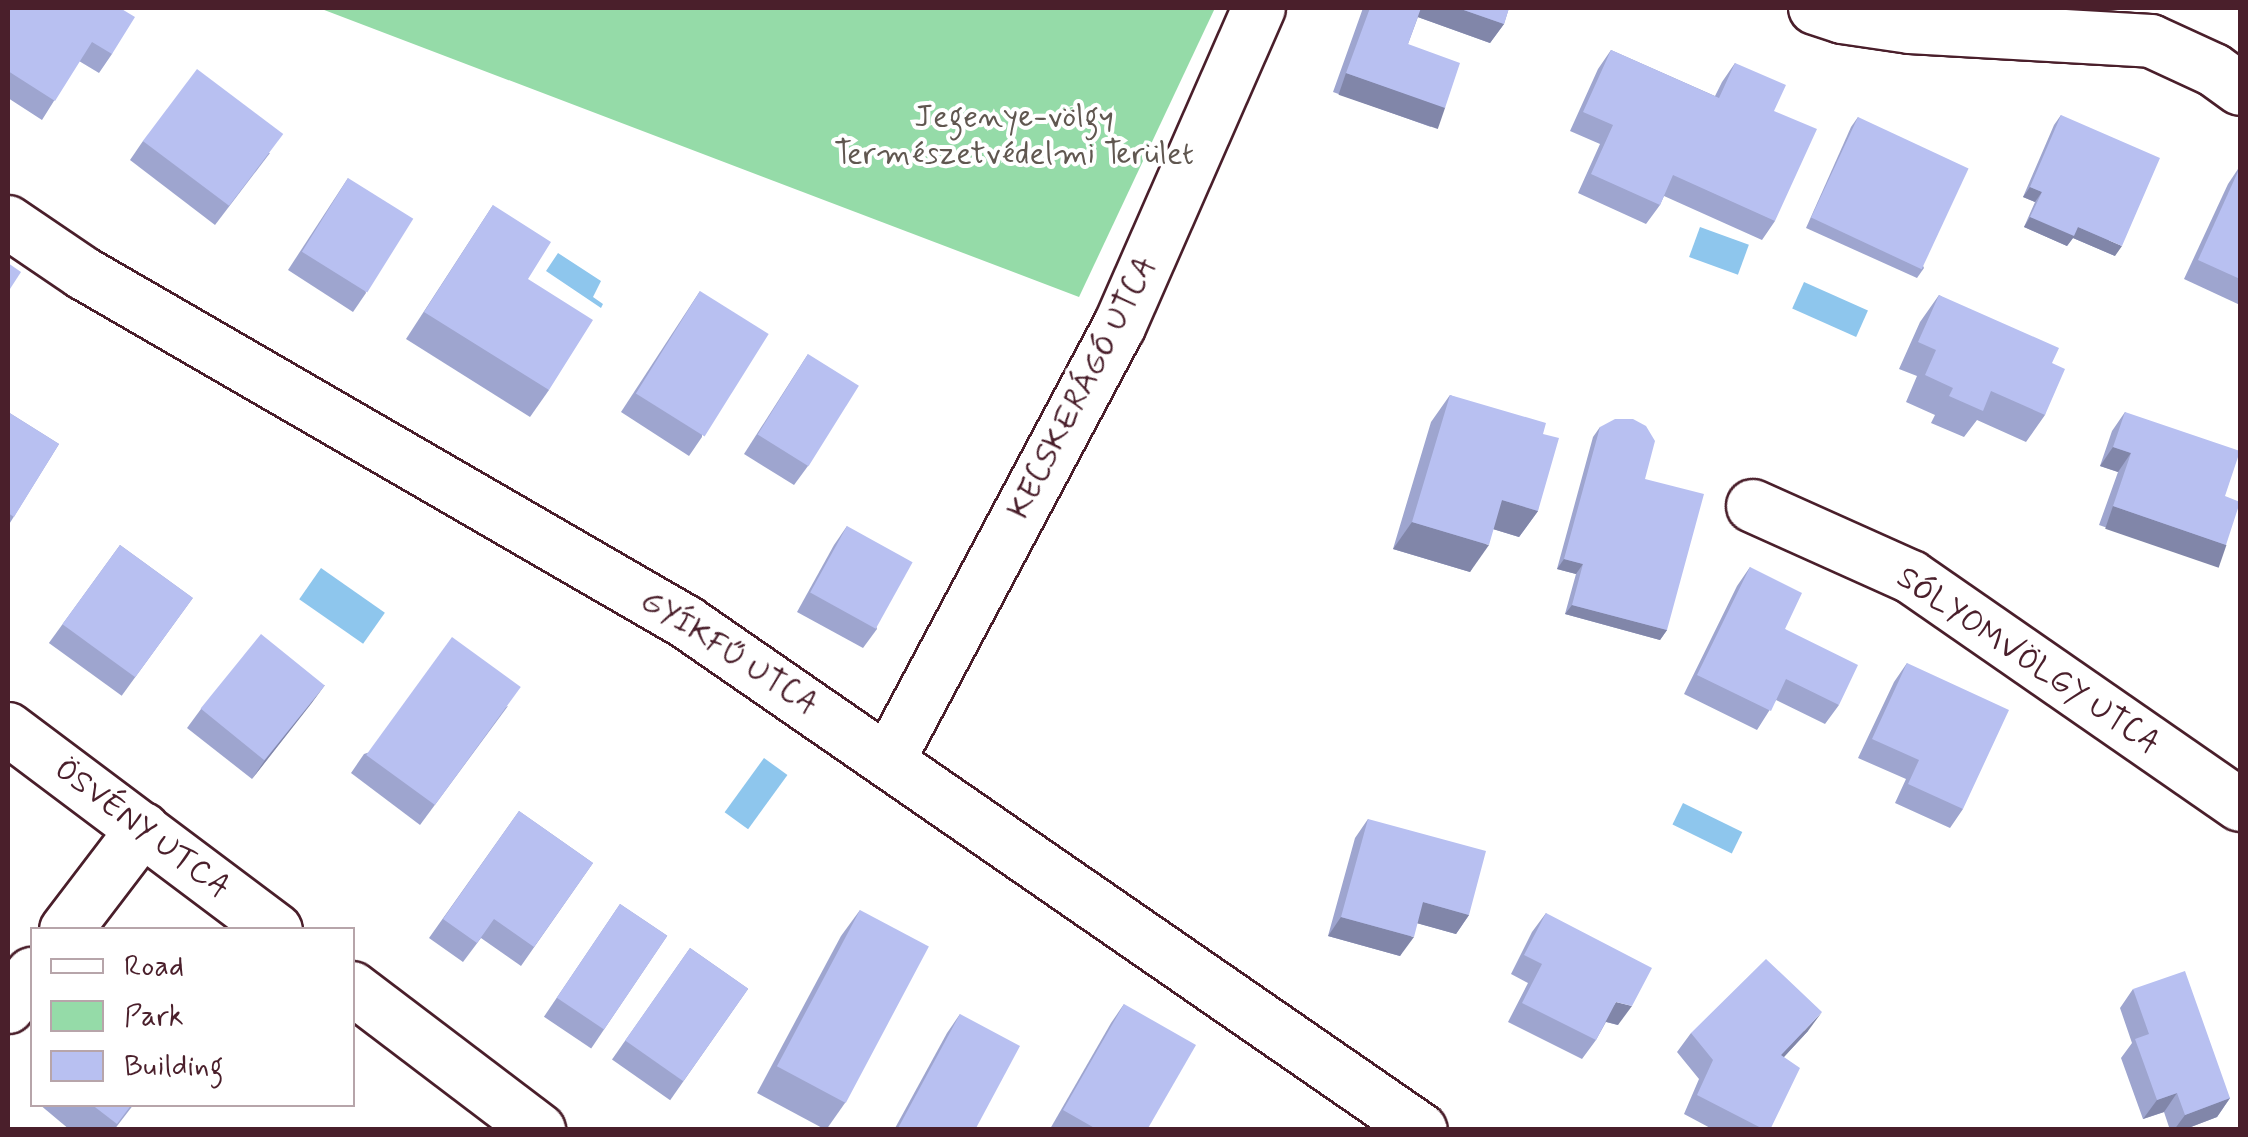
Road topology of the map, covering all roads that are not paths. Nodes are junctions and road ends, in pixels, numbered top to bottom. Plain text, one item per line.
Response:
1 (1260, 8) edge
2 (1816, 8) edge
3 (2240, 90) edge
4 (8, 222) edge
5 (1753, 506) dead end
6 (8, 729) edge
7 (888, 758) junction
8 (2240, 805) edge
9 (143, 829) junction
10 (68, 927) edge
11 (272, 927) edge
12 (30, 977) edge
13 (355, 990) edge
14 (8, 1006) edge
15 (540, 1130) edge
16 (1421, 1130) edge

1 - 7 street, KECSKERÁGÓ UTCA
2 - 3 street
4 - 7 street, GYÍKFŰ UTCA
5 - 8 street, SÓLYOMVÖLGY UTCA
6 - 9 street, ÖSVÉNY UTCA
7 - 16 street, GYÍKFŰ UTCA
9 - 10 street
9 - 11 street, ÖSVÉNY UTCA
12 - 14 street
13 - 15 street

